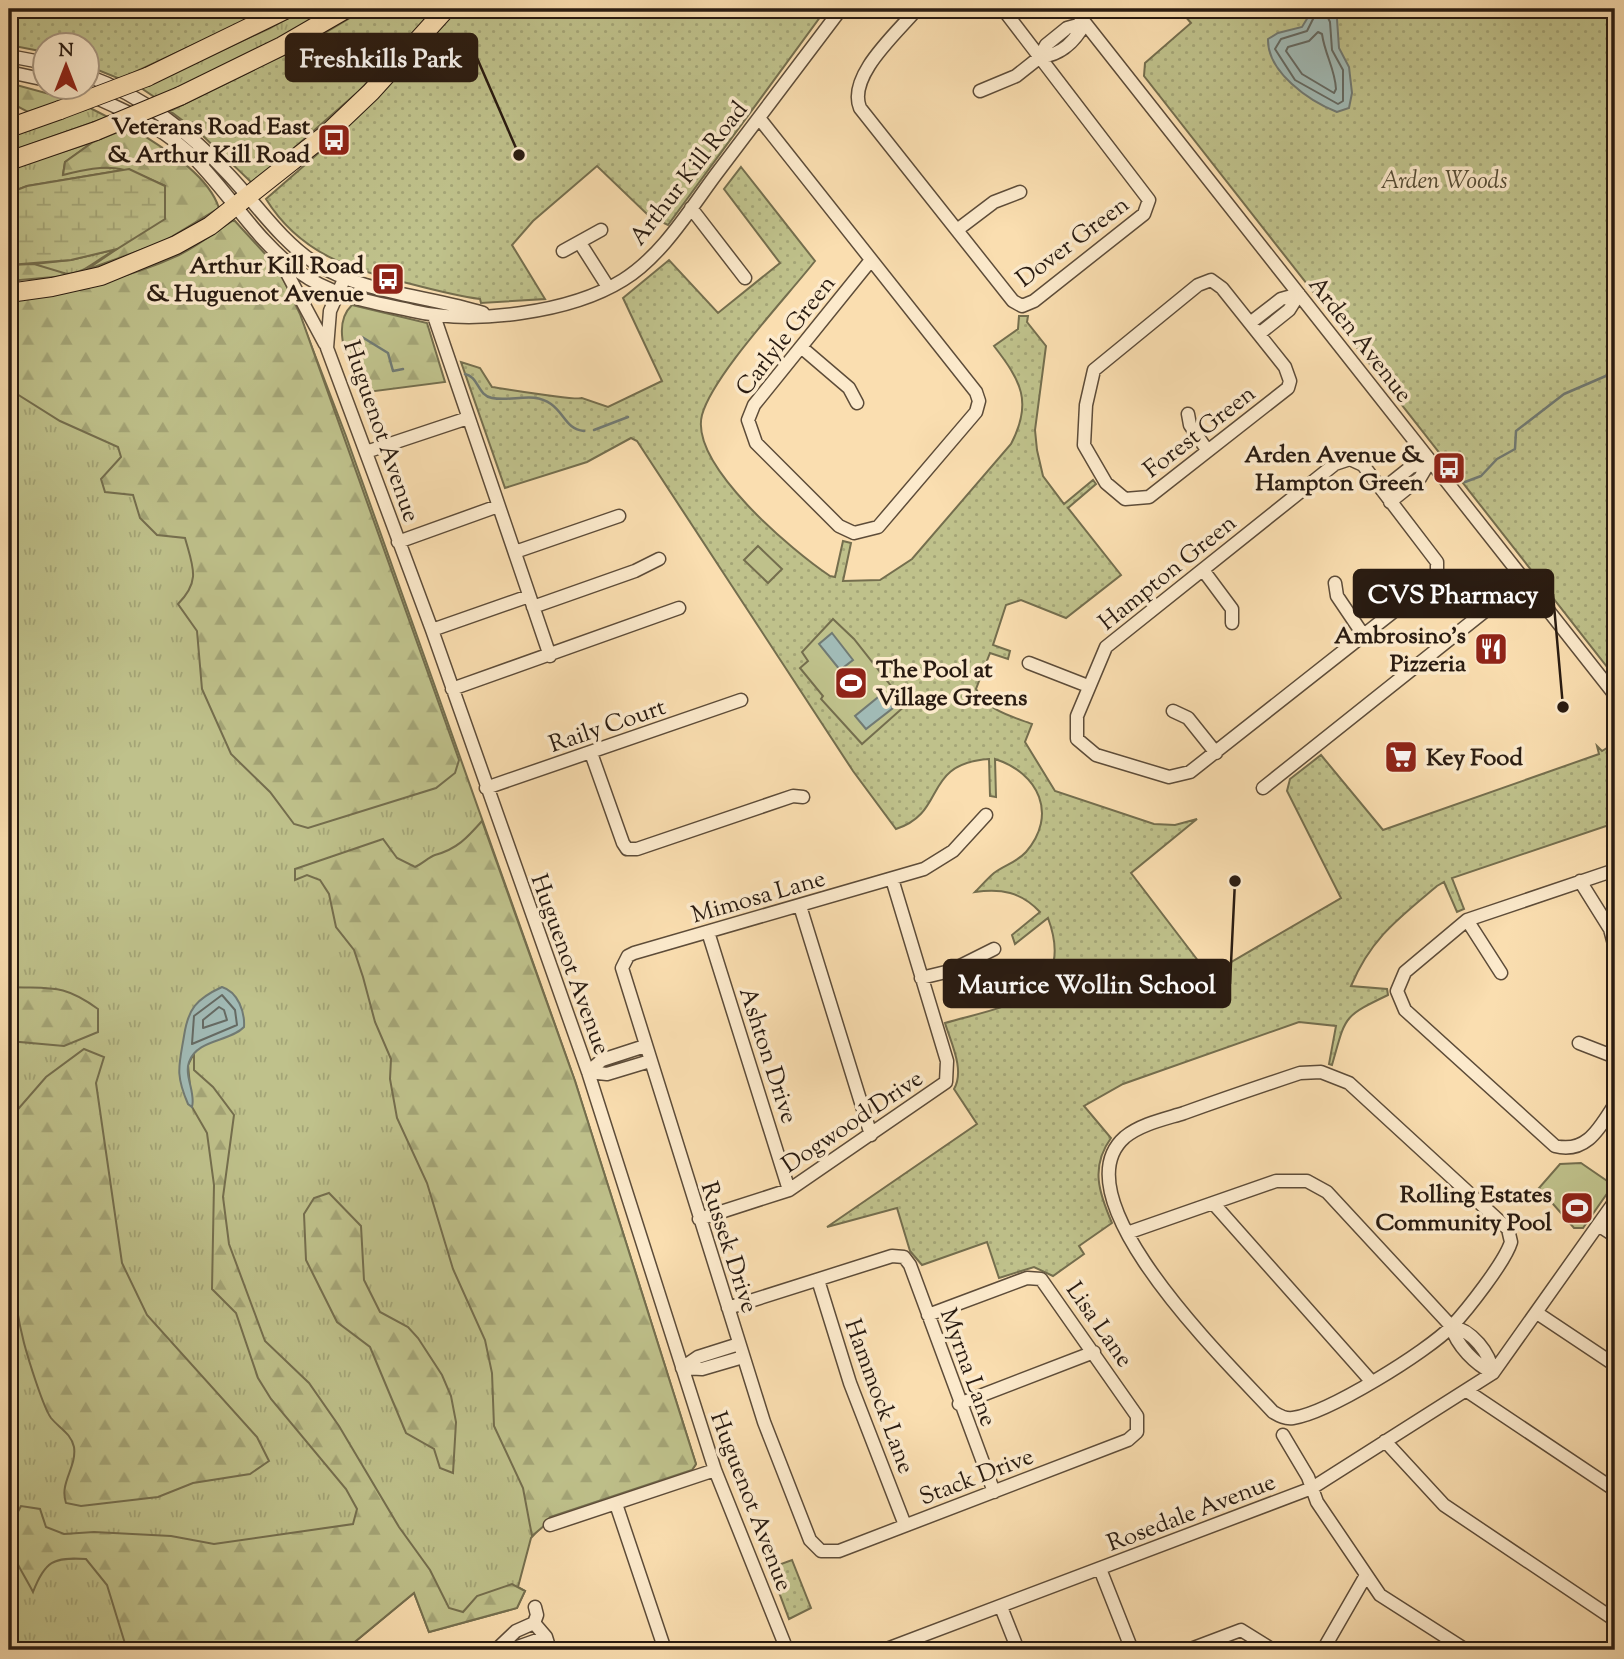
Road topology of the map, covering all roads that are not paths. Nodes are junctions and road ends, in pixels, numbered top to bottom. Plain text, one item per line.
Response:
1 (287, 9) edge
2 (346, 9) edge
3 (446, 9) edge
4 (841, 9) edge
5 (917, 9) edge
6 (1003, 9) edge
7 (1074, 9) edge
8 (1085, 23) junction
9 (9, 56) edge
10 (1040, 57) junction
11 (32, 61) edge
12 (9, 72) edge
13 (32, 77) edge
14 (102, 83) edge
15 (980, 91) dead end
16 (102, 101) edge
17 (759, 118) junction
18 (9, 128) edge
19 (9, 161) edge
20 (1020, 192) dead end
21 (242, 201) junction
22 (691, 208) junction
23 (601, 230) dead end
24 (957, 230) junction
25 (580, 243) junction
26 (274, 249) junction
27 (563, 251) dead end
28 (871, 260) junction
29 (345, 277) junction
30 (745, 278) dead end
31 (608, 287) junction
32 (9, 293) edge
33 (335, 293) junction
34 (1299, 294) junction
35 (487, 314) junction
36 (434, 316) junction
37 (1250, 323) junction
38 (1259, 334) junction
39 (801, 347) junction
40 (327, 348) junction
41 (857, 403) dead end
42 (1188, 414) dead end
43 (468, 418) junction
44 (1207, 450) junction
45 (366, 452) junction
46 (1430, 461) junction
47 (1382, 490) junction
48 (1391, 502) junction
49 (498, 506) junction
50 (619, 516) dead end
51 (398, 542) junction
52 (515, 552) junction
53 (659, 559) dead end
54 (1203, 570) junction
55 (1524, 580) junction
56 (1335, 583) dead end
57 (531, 601) junction
58 (679, 608) dead end
59 (1232, 623) dead end
60 (432, 630) junction
61 (1364, 636) junction
62 (550, 656) junction
63 (1029, 663) dead end
64 (1088, 686) junction
65 (452, 689) junction
66 (1615, 695) edge
67 (741, 700) dead end
68 (1173, 711) dead end
69 (591, 752) junction
70 (1216, 753) junction
71 (486, 788) junction
72 (1263, 788) dead end
73 (803, 797) dead end
74 (986, 815) dead end
75 (1615, 870) edge
76 (892, 879) junction
77 (1580, 881) junction
78 (800, 906) junction
79 (1467, 920) junction
80 (708, 932) junction
81 (1614, 944) edge
82 (994, 949) dead end
83 (635, 953) joint
84 (1501, 973) dead end
85 (921, 978) junction
86 (1579, 1043) dead end
87 (645, 1046) junction
88 (1615, 1057) edge
89 (650, 1061) junction
90 (587, 1072) junction
91 (1615, 1104) edge
92 (871, 1135) junction
93 (789, 1190) junction
94 (1615, 1201) edge
95 (1213, 1203) junction
96 (699, 1219) junction
97 (1598, 1225) junction
98 (1127, 1233) junction
99 (1615, 1237) edge
100 (818, 1280) junction
101 (728, 1308) junction
102 (1537, 1313) junction
103 (928, 1315) junction
104 (1451, 1326) junction
105 (741, 1350) junction
106 (1094, 1352) junction
107 (1615, 1366) edge
108 (682, 1368) junction
109 (1493, 1373) junction
110 (1371, 1381) junction
111 (1467, 1391) junction
112 (959, 1404) junction
113 (1139, 1426) joint
114 (1283, 1435) dead end
115 (1385, 1441) junction
116 (715, 1470) junction
117 (1312, 1488) junction
118 (1615, 1490) edge
119 (994, 1492) junction
120 (616, 1504) junction
121 (550, 1525) dead end
122 (905, 1525) junction
123 (821, 1550) joint
124 (1100, 1569) junction
125 (1365, 1577) junction
126 (535, 1607) dead end
127 (1001, 1607) junction
128 (1615, 1620) edge
129 (534, 1623) junction
130 (546, 1637) junction
131 (903, 1647) edge
132 (550, 1650) edge
133 (665, 1650) edge
134 (788, 1650) edge
135 (884, 1650) edge
136 (1018, 1650) edge
137 (1132, 1650) edge
138 (1188, 1650) edge
139 (1273, 1650) edge
140 (1323, 1650) edge
141 (1466, 1650) edge

1 - 18 highway, bridge
2 - 19 highway, bridge
3 - 21 highway
4 - 17 street, Arthur Kill Road
5 - 24 street, Dover Green
6 - 10 street, Dover Green
7 - 8 street, Arden Avenue
8 - 10 street
8 - 34 street, Arden Avenue
9 - 11 street
10 - 15 street
10 - 24 street, Dover Green
12 - 13 street
14 - 21 street
16 - 21 street
17 - 22 street, Arthur Kill Road
17 - 28 street, Carlyle Green
20 - 24 street
21 - 26 street
21 - 29 street
21 - 32 highway
22 - 30 street
22 - 31 street, Arthur Kill Road
23 - 25 street
25 - 27 street
25 - 31 street
26 - 33 street, Arthur Kill Road
26 - 40 street
28 - 39 street, Carlyle Green
28 - 39 street, Carlyle Green
29 - 33 street, Huguenot Avenue
29 - 35 street
31 - 35 street, Arthur Kill Road
33 - 36 street, Arthur Kill Road
33 - 40 street, Huguenot Avenue
34 - 37 street
34 - 38 street
34 - 46 street, Arden Avenue
35 - 36 street, Arthur Kill Road
36 - 43 street
37 - 38 street, Forest Green
37 - 44 street, Forest Green
38 - 44 street, Forest Green
39 - 41 street
40 - 45 street, Huguenot Avenue
42 - 44 street
43 - 45 street
43 - 49 street
45 - 51 street, Huguenot Avenue
46 - 47 street
46 - 48 street
46 - 55 street, Arden Avenue
47 - 48 street, Hampton Green
47 - 54 street, Hampton Green
48 - 61 street, Hampton Green
49 - 51 street
49 - 52 street
50 - 52 street
51 - 60 street, Huguenot Avenue
52 - 57 street
53 - 57 street
54 - 59 street
54 - 64 street, Hampton Green
55 - 66 street, Arden Avenue
55 - 72 street
56 - 61 street
57 - 60 street
57 - 62 street
58 - 62 street
60 - 65 street, Huguenot Avenue
61 - 70 street, Hampton Green
62 - 65 street
63 - 64 street
64 - 70 street, Hampton Green
65 - 71 street, Huguenot Avenue
67 - 69 street, Raily Court
68 - 70 street
69 - 71 street, Raily Court
69 - 73 street
71 - 90 street, Huguenot Avenue
74 - 76 street, Mimosa Lane
75 - 77 street
76 - 78 street, Mimosa Lane
76 - 85 street, Dogwood Drive
77 - 79 street
77 - 81 street
78 - 80 street, Mimosa Lane
78 - 92 street
79 - 84 street
79 - 91 street
80 - 83 street, Mimosa Lane
80 - 93 street, Ashton Drive
82 - 85 street
83 - 87 street, Russek Drive
85 - 92 street, Dogwood Drive
86 - 88 street
87 - 89 street, Russek Drive
87 - 90 street
89 - 90 street
89 - 96 street, Russek Drive
90 - 108 street, Huguenot Avenue
92 - 93 street, Dogwood Drive
93 - 96 street, Dogwood Drive
94 - 97 street, Rosedale Avenue
95 - 98 street
95 - 104 street
95 - 110 street
96 - 101 street, Russek Drive
97 - 99 street
97 - 102 street, Rosedale Avenue
98 - 104 street
98 - 110 street
100 - 101 street
100 - 103 street, Myrna Lane
100 - 122 street, Hammock Lane
101 - 105 street, Russek Drive
102 - 107 street
102 - 109 street, Rosedale Avenue
103 - 106 street, Lisa Lane
103 - 112 street, Myrna Lane
104 - 109 street
104 - 110 street
105 - 108 street
105 - 123 street, Russek Drive
106 - 112 street
106 - 113 street, Lisa Lane
108 - 116 street, Huguenot Avenue
109 - 111 street, Rosedale Avenue
111 - 115 street, Rosedale Avenue
111 - 118 street
112 - 119 street, Myrna Lane
113 - 119 street, Stack Drive
114 - 117 street
115 - 117 street, Rosedale Avenue
115 - 128 street
116 - 120 street
116 - 134 street, Huguenot Avenue
117 - 124 street, Rosedale Avenue
117 - 125 street
119 - 122 street, Stack Drive
120 - 121 street
120 - 133 street
122 - 123 street, Stack Drive
124 - 127 street, Rosedale Avenue
124 - 137 street
125 - 140 street
125 - 141 street
126 - 129 street
127 - 131 street, Rosedale Avenue
127 - 136 street
129 - 130 street
129 - 130 street
130 - 132 street
131 - 135 street, Rosedale Avenue
138 - 139 street

